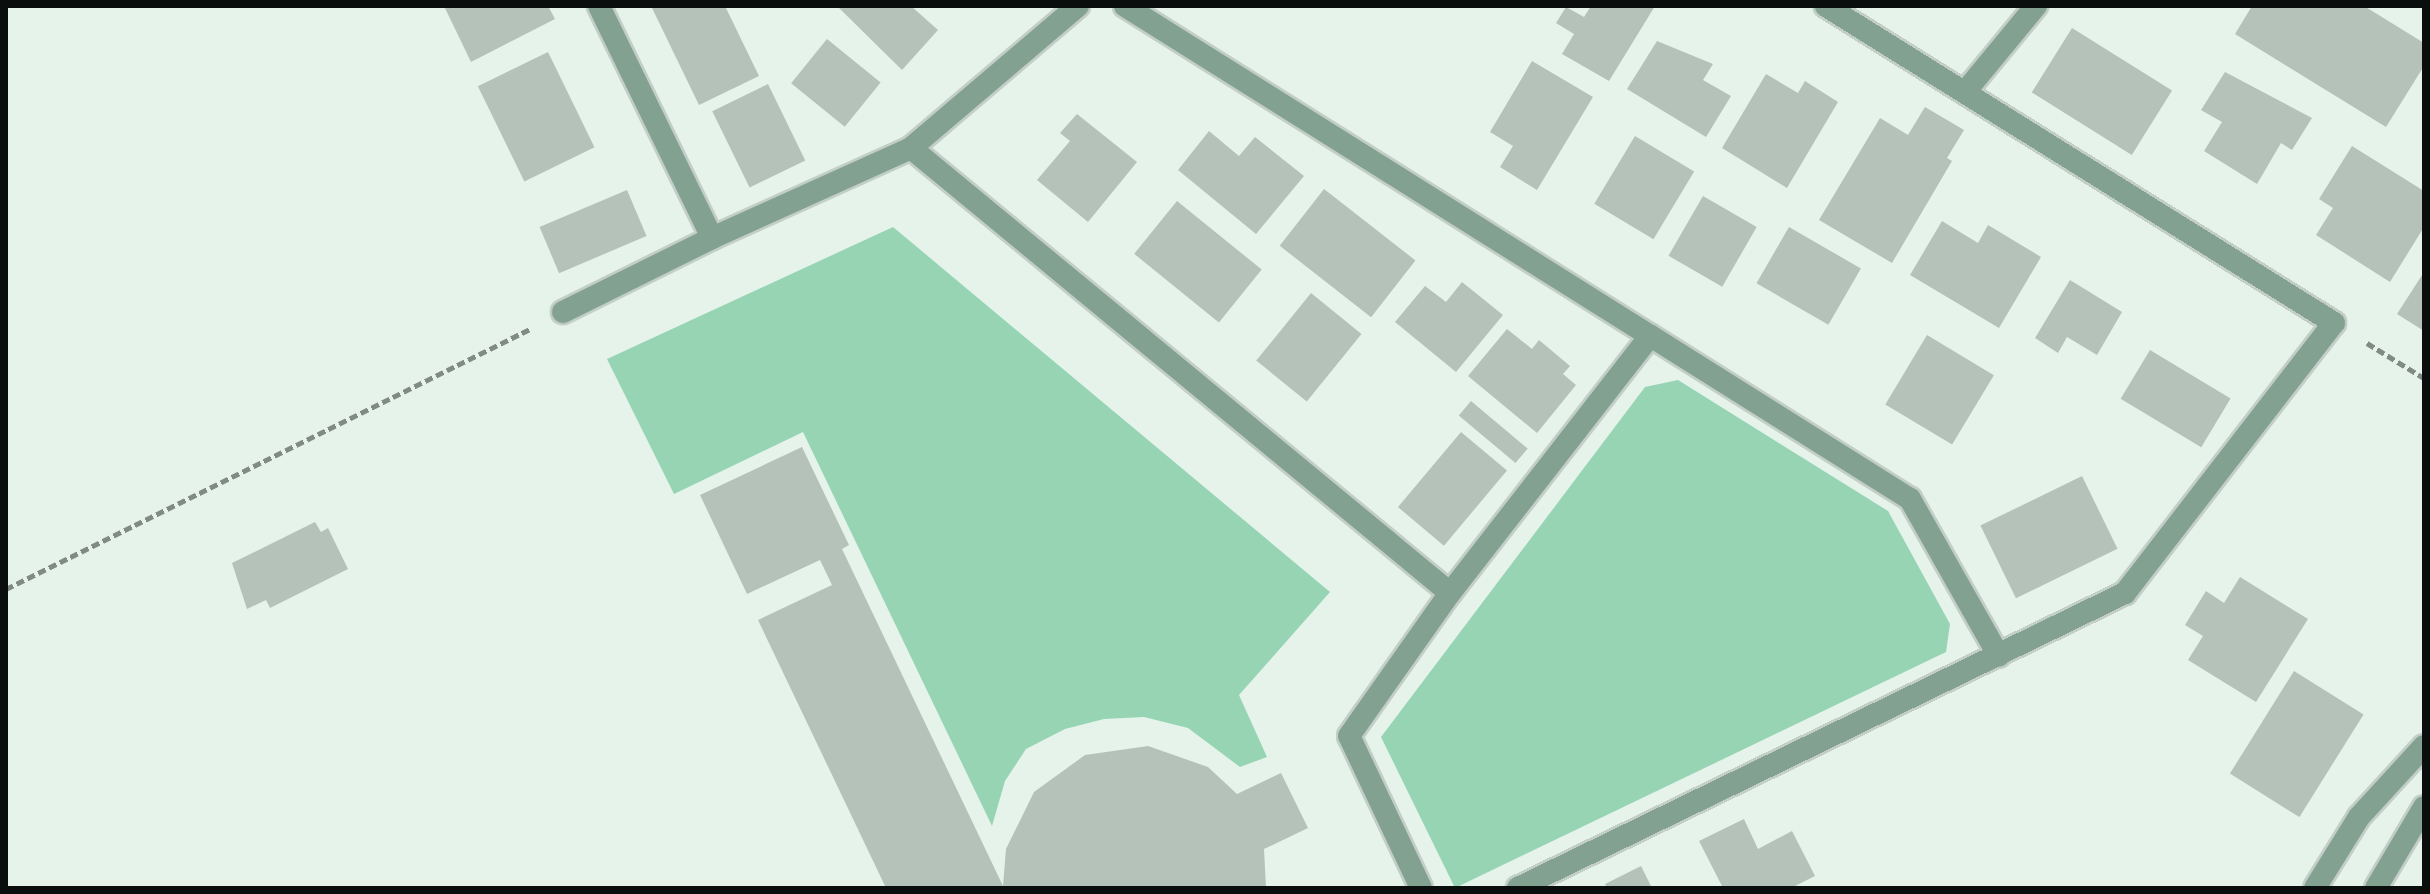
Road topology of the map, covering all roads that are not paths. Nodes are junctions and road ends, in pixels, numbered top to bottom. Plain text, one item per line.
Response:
1 (1078, 6) edge
2 (1125, 6) edge
3 (1826, 6) edge
4 (2036, 6) edge
5 (606, 10) edge
6 (1965, 92) junction
7 (911, 148) junction
8 (712, 238) junction
9 (563, 312) road end
10 (1650, 336) junction
11 (1450, 593) junction
12 (1999, 656) junction
13 (2424, 746) edge
14 (2424, 807) edge
15 (1421, 888) edge
16 (1518, 888) edge
17 (2315, 888) edge
18 (2376, 888) edge

1 - 7 street
2 - 10 street
3 - 6 street
4 - 6 street
5 - 8 street
6 - 12 street
7 - 8 street
7 - 11 street
8 - 9 street
10 - 11 street
10 - 12 street
11 - 15 street
12 - 16 street
13 - 17 street
14 - 18 street

